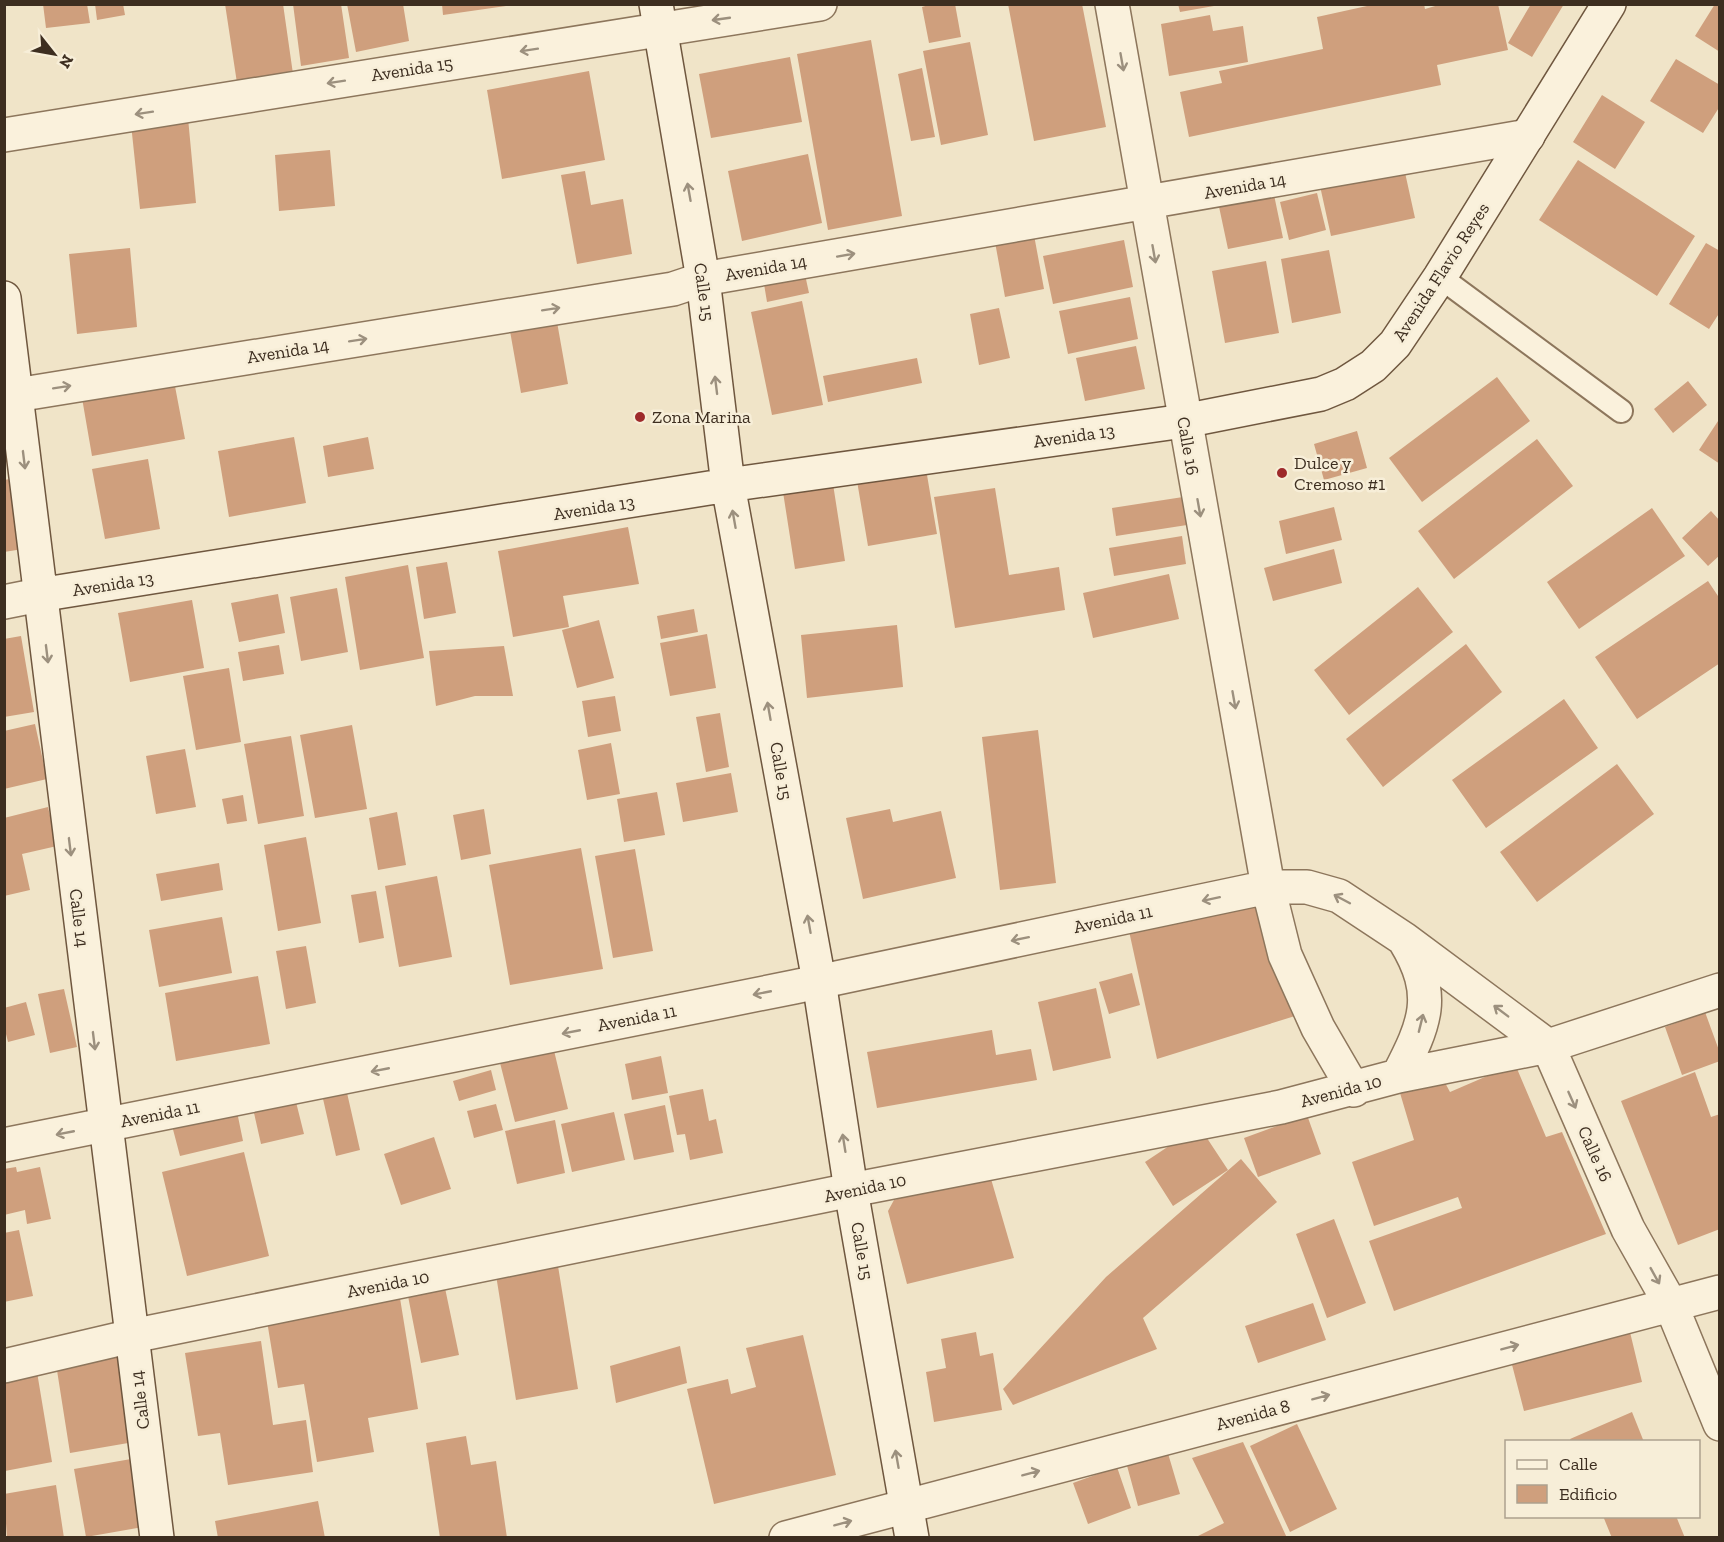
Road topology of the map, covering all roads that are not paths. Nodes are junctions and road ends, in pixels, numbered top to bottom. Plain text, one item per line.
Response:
1 (820, 4) edge
2 (1112, 4) edge
3 (1609, 4) edge
4 (659, 16) edge
5 (4, 135) edge
6 (1528, 136) junction
7 (1145, 203) junction
8 (1440, 277) junction
9 (703, 279) junction
10 (4, 298) edge
11 (10, 396) edge
12 (1621, 411) dead end
13 (1184, 421) junction
14 (728, 485) junction
15 (39, 595) junction
16 (4, 602) edge
17 (1268, 886) junction
18 (1404, 939) junction
19 (819, 981) junction
20 (1719, 990) edge
21 (1548, 1046) junction
22 (1398, 1076) junction
23 (1354, 1090) junction
24 (105, 1126) junction
25 (4, 1145) edge
26 (851, 1190) junction
27 (1719, 1292) edge
28 (1671, 1305) junction
29 (132, 1336) junction
30 (4, 1366) edge
31 (1719, 1424) edge
32 (905, 1506) junction
33 (157, 1538) edge
34 (786, 1538) edge
35 (912, 1538) edge

1 -> 4 street, Avenida 15
2 -> 7 street, Calle 16
3 - 6 street, Avenida Flavio Reyes
4 -> 5 street, Avenida 15
9 -> 4 street, Calle 15
6 - 7 street, Avenida 14
6 - 8 street, Avenida Flavio Reyes
9 -> 7 street, Avenida 14
7 -> 13 street, Calle 16
8 - 12 lane
8 - 13 street, Avenida Flavio Reyes
11 -> 9 street, Avenida 14
14 -> 9 street, Calle 15
10 - 11 street, Calle 14
11 -> 15 street, Calle 14
13 - 14 street, Avenida 13
13 -> 17 street, Calle 16
14 - 15 street, Avenida 13
19 -> 14 street, Calle 15
15 - 16 street, Avenida 13
15 -> 24 street, Calle 14
18 -> 17 street, Calle 16
17 -> 19 street, Avenida 11
17 - 23 street, Calle 16
21 -> 18 street, Calle 16
22 -> 18 street, Calle 16
19 -> 24 street, Avenida 11
26 -> 19 street, Calle 15
20 - 21 street, Avenida 10
21 - 22 street, Avenida 10
21 -> 28 street, Calle 16
22 - 23 street, Avenida 10
23 - 26 street, Avenida 10
24 -> 25 street, Avenida 11
24 - 29 street, Calle 14
26 - 29 street, Avenida 10
32 -> 26 street, Calle 15
27 - 28 street, Avenida 8
28 - 31 street, Calle 16
32 -> 28 street, Avenida 8
29 - 30 street, Avenida 10
29 - 33 street, Calle 14
34 -> 32 street, Avenida 8
32 - 35 street, Calle 15

